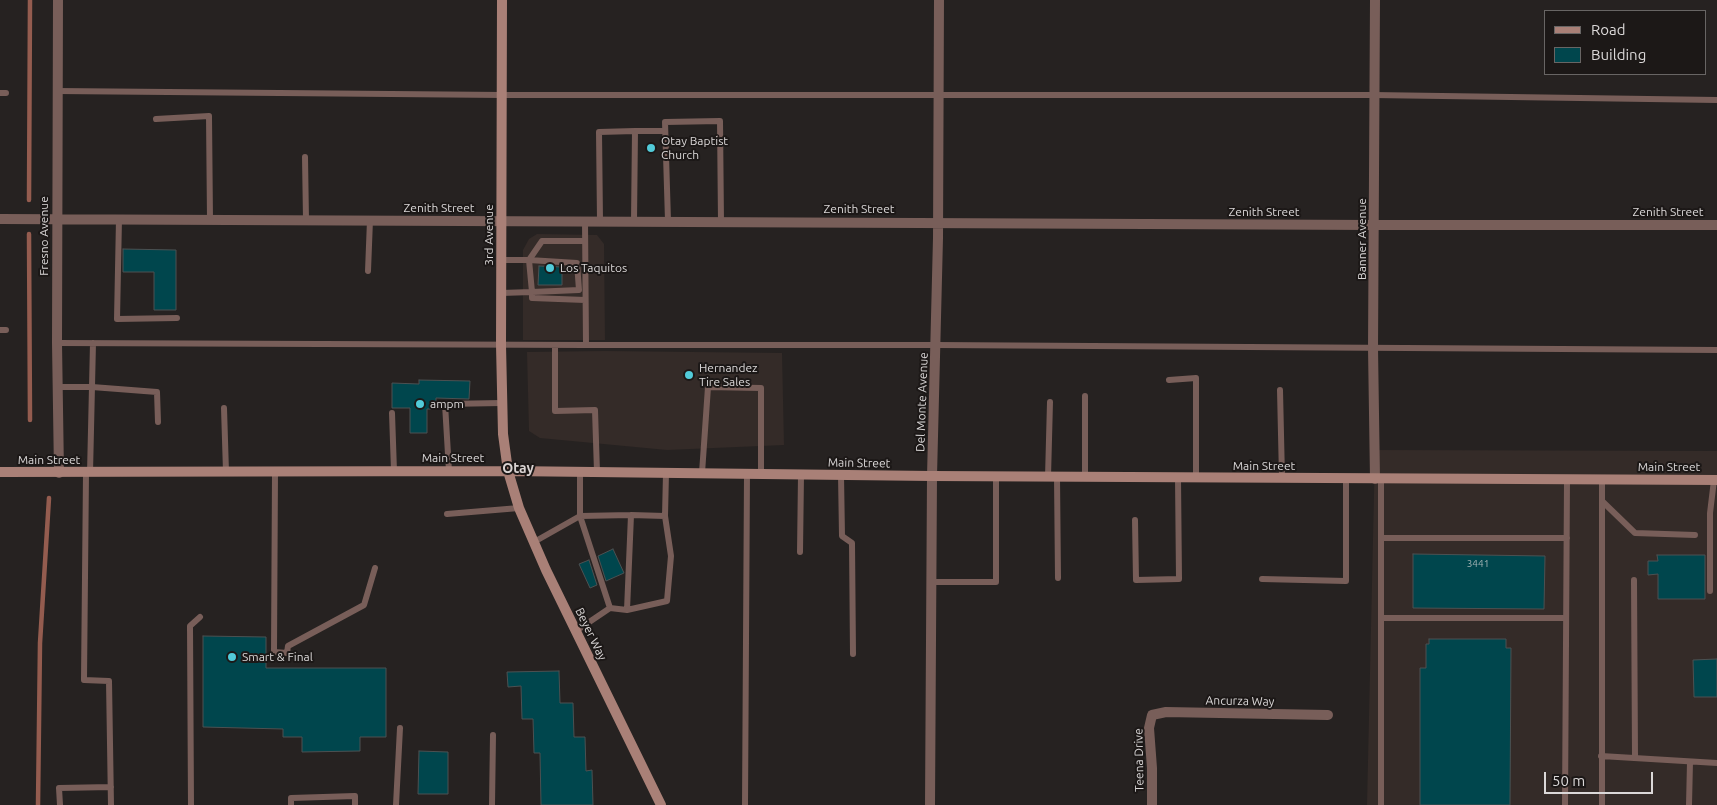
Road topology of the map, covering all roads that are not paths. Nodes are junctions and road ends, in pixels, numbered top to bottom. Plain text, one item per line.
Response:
1 (58, 0) edge
2 (502, 0) edge
3 (939, 0) edge
4 (1375, 0) edge
5 (57, 91) junction
6 (502, 95) junction
7 (1373, 95) junction
8 (939, 96) junction
9 (1717, 100) edge
10 (156, 118) dead end
11 (635, 131) junction
12 (665, 131) junction
13 (305, 157) dead end
14 (0, 219) edge
15 (57, 219) junction
16 (119, 219) junction
17 (210, 220) junction
18 (306, 220) junction
19 (370, 220) junction
20 (502, 221) junction
21 (585, 221) junction
22 (600, 221) junction
23 (634, 222) junction
24 (668, 222) junction
25 (721, 222) junction
26 (938, 222) junction
27 (1375, 225) junction
28 (1717, 225) edge
29 (585, 242) junction
30 (502, 260) junction
31 (529, 260) junction
32 (368, 271) dead end
33 (532, 292) junction
34 (502, 293) junction
35 (585, 300) junction
36 (177, 318) dead end
37 (57, 343) junction
38 (93, 343) junction
39 (502, 345) junction
40 (555, 345) junction
41 (586, 345) junction
42 (936, 345) junction
43 (1373, 348) junction
44 (1717, 350) edge
45 (1169, 380) dead end
46 (58, 387) junction
47 (92, 387) junction
48 (1280, 390) dead end
49 (1085, 396) dead end
50 (1050, 402) dead end
51 (502, 403) junction
52 (224, 408) dead end
53 (392, 413) dead end
54 (158, 422) dead end
55 (394, 471) junction
56 (449, 471) junction
57 (508, 471) junction
58 (0, 472) edge
59 (59, 472) junction
60 (88, 472) junction
61 (226, 472) junction
62 (275, 472) junction
63 (580, 472) junction
64 (597, 472) junction
65 (666, 473) junction
66 (702, 473) junction
67 (747, 474) junction
68 (761, 474) junction
69 (801, 475) junction
70 (841, 475) junction
71 (932, 476) junction
72 (996, 477) junction
73 (1052, 477) junction
74 (1085, 477) junction
75 (1178, 478) junction
76 (1196, 478) junction
77 (1282, 478) junction
78 (1346, 479) junction
79 (1378, 479) junction
80 (1567, 480) junction
81 (1602, 480) junction
82 (1715, 480) edge
83 (1603, 502) junction
84 (519, 508) junction
85 (447, 514) dead end
86 (631, 515) junction
87 (580, 516) junction
88 (665, 516) junction
89 (1135, 520) dead end
90 (1695, 535) dead end
91 (1381, 538) junction
92 (1567, 538) junction
93 (534, 542) junction
94 (800, 552) dead end
95 (375, 568) dead end
96 (1058, 578) dead end
97 (1262, 579) dead end
98 (1634, 580) dead end
99 (932, 582) junction
100 (1710, 591) dead end
101 (610, 608) junction
102 (627, 610) junction
103 (200, 617) dead end
104 (1381, 618) junction
105 (1566, 618) junction
106 (576, 631) junction
107 (853, 654) dead end
108 (1328, 714) dead end
109 (1152, 715) joint
110 (400, 728) dead end
111 (493, 735) dead end
112 (1602, 756) junction
113 (1635, 758) junction
114 (1690, 762) junction
115 (1717, 763) edge
116 (111, 787) junction
117 (60, 805) edge
118 (111, 805) edge
119 (191, 805) edge
120 (291, 805) edge
121 (355, 805) edge
122 (396, 805) edge
123 (492, 805) edge
124 (662, 805) edge
125 (745, 805) edge
126 (930, 805) edge
127 (1152, 805) edge
128 (1381, 805) edge
129 (1565, 805) edge
130 (1602, 805) edge
131 (1689, 805) edge

1 - 5 street, Fresno Avenue
2 - 6 main road, 3rd Avenue
3 - 8 street, Del Monte Avenue
4 - 7 street, Banner Avenue
5 - 6 lane
5 - 15 street, Fresno Avenue
6 - 8 lane
6 - 20 main road, 3rd Avenue
7 - 8 lane
7 - 9 lane
7 - 27 street, Banner Avenue
8 - 26 street, Del Monte Avenue
10 - 17 lane
11 - 12 lane
11 - 22 lane
11 - 23 lane
12 - 24 lane
12 - 25 lane
13 - 18 lane
14 - 15 street, Zenith Street
15 - 16 street, Zenith Street
15 - 37 street, Fresno Avenue
16 - 17 street, Zenith Street
16 - 36 lane
17 - 18 street, Zenith Street
18 - 19 street, Zenith Street
19 - 20 street, Zenith Street
19 - 32 lane
20 - 21 street, Zenith Street
20 - 30 main road, 3rd Avenue
21 - 22 street, Zenith Street
21 - 29 lane
22 - 23 street, Zenith Street
23 - 24 street, Zenith Street
24 - 25 street, Zenith Street
25 - 26 street, Zenith Street
26 - 27 street, Zenith Street
26 - 42 street, Del Monte Avenue
27 - 28 street, Zenith Street
27 - 43 street, Banner Avenue
29 - 31 lane
29 - 35 lane
30 - 31 lane
30 - 34 main road, 3rd Avenue
31 - 33 lane
31 - 33 lane
33 - 34 lane
33 - 35 lane
34 - 39 main road, 3rd Avenue
35 - 41 lane
37 - 38 lane
37 - 46 street, Fresno Avenue
38 - 39 lane
38 - 47 lane
39 - 40 lane
39 - 51 main road, 3rd Avenue
40 - 41 lane
40 - 64 lane
41 - 42 lane
42 - 43 lane
42 - 71 street, Del Monte Avenue
43 - 44 lane
43 - 79 street, Banner Avenue
45 - 76 lane
46 - 47 lane
46 - 59 street, Fresno Avenue
47 - 54 lane
47 - 60 lane
48 - 77 lane
49 - 74 lane
50 - 73 lane
51 - 56 lane
51 - 57 main road, 3rd Avenue
52 - 61 lane
53 - 55 lane
55 - 56 main road, Main Street
55 - 62 main road, Main Street
56 - 57 main road, Main Street
57 - 63 main road, Main Street
57 - 84 main road, Beyer Way
58 - 59 main road, Main Street
59 - 60 main road, Main Street
60 - 61 main road, Main Street
60 - 116 lane
61 - 62 main road, Main Street
62 - 95 lane
63 - 64 main road, Main Street
63 - 87 lane
64 - 65 main road, Main Street
65 - 66 main road, Main Street
65 - 88 lane
66 - 67 main road, Main Street
66 - 68 lane
67 - 68 main road, Main Street
67 - 125 lane
68 - 69 main road, Main Street
69 - 70 main road, Main Street
69 - 94 lane
70 - 71 main road, Main Street
70 - 107 lane
71 - 72 main road, Main Street
71 - 99 street, Del Monte Avenue
72 - 73 main road, Main Street
72 - 99 lane
73 - 74 main road, Main Street
73 - 96 lane
74 - 75 main road, Main Street
75 - 76 main road, Main Street
75 - 89 lane
76 - 77 main road, Main Street
77 - 78 main road, Main Street
78 - 79 main road, Main Street
78 - 97 lane
79 - 80 main road, Main Street
79 - 91 lane
80 - 81 main road, Main Street
80 - 92 lane
81 - 82 main road, Main Street
81 - 83 lane
82 - 100 lane
83 - 90 lane
83 - 112 lane
84 - 85 lane
84 - 93 main road, Beyer Way
86 - 87 lane
86 - 88 lane
86 - 102 lane
87 - 93 lane
87 - 101 lane
88 - 102 lane
91 - 92 lane
91 - 104 lane
92 - 105 lane
93 - 106 main road, Beyer Way
98 - 113 lane
99 - 126 street, Del Monte Avenue
101 - 102 lane
101 - 106 lane
103 - 119 lane
104 - 105 lane
104 - 128 lane
105 - 129 lane
106 - 124 main road, Beyer Way
108 - 109 street, Ancurza Way
109 - 127 street, Teena Drive
110 - 122 lane
111 - 123 lane
112 - 113 lane
112 - 130 lane
113 - 114 lane
114 - 115 lane
114 - 131 lane
116 - 117 lane
116 - 118 lane
120 - 121 lane

